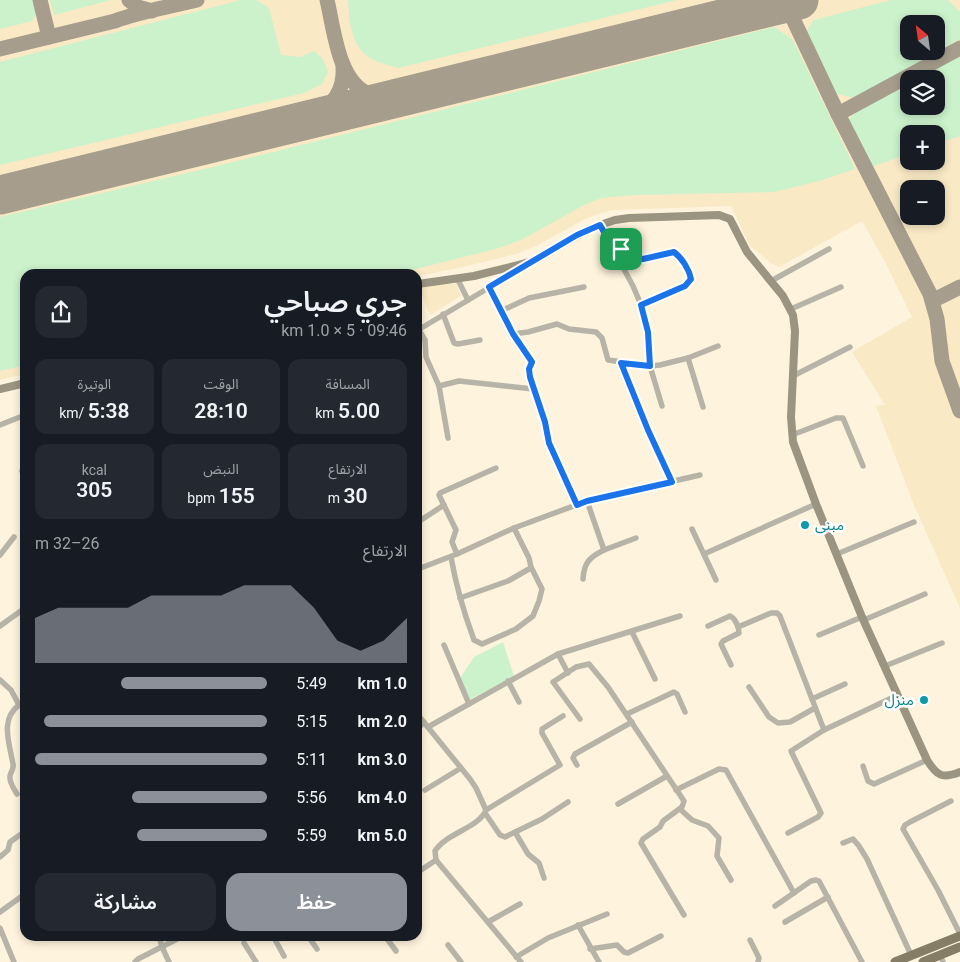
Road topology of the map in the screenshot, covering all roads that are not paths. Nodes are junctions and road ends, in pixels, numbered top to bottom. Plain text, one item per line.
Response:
1 (600, 225) junction
2 (613, 248) junction
3 (829, 249) dead end
4 (534, 260) junction
5 (457, 278) junction
6 (770, 281) junction
7 (422, 283) edge
8 (489, 287) junction
9 (584, 287) dead end
10 (841, 287) dead end
11 (468, 300) junction
12 (641, 305) junction
13 (791, 310) junction
14 (501, 311) junction
15 (443, 314) junction
16 (422, 327) edge
17 (513, 334) junction
18 (422, 336) edge
19 (480, 340) dead end
20 (718, 346) dead end
21 (850, 347) dead end
22 (688, 358) junction
23 (621, 363) junction
24 (650, 366) junction
25 (793, 376) junction
26 (20, 384) edge
27 (439, 386) junction
28 (0, 389) edge
29 (533, 390) junction
30 (662, 406) dead end
31 (704, 407) dead end
32 (20, 417) edge
33 (0, 424) edge
34 (792, 435) junction
35 (448, 438) dead end
36 (863, 466) dead end
37 (496, 468) dead end
38 (700, 475) dead end
39 (672, 482) junction
40 (587, 501) junction
41 (816, 504) junction
42 (444, 505) junction
43 (577, 505) junction
44 (422, 519) edge
45 (914, 522) dead end
46 (514, 528) junction
47 (692, 529) dead end
48 (14, 537) dead end
49 (636, 538) dead end
50 (604, 550) junction
51 (704, 554) junction
52 (837, 554) junction
53 (0, 555) edge
54 (454, 556) junction
55 (531, 566) junction
56 (422, 568) edge
57 (583, 579) dead end
58 (716, 580) dead end
59 (925, 594) dead end
60 (460, 598) junction
61 (20, 612) edge
62 (680, 616) dead end
63 (863, 618) junction
64 (0, 626) edge
65 (708, 626) dead end
66 (738, 627) junction
67 (632, 632) junction
68 (819, 635) dead end
69 (942, 643) dead end
70 (444, 645) dead end
71 (558, 654) junction
72 (731, 665) dead end
73 (885, 666) junction
74 (568, 673) junction
75 (655, 679) dead end
76 (0, 680) edge
77 (508, 682) junction
78 (845, 684) dead end
79 (749, 687) dead end
80 (898, 695) junction
81 (812, 699) junction
82 (20, 701) edge
83 (519, 702) dead end
84 (469, 704) junction
85 (20, 705) edge
86 (815, 708) junction
87 (685, 712) dead end
88 (627, 714) junction
89 (563, 716) dead end
90 (580, 719) dead end
91 (422, 720) edge
92 (632, 722) junction
93 (426, 724) junction
94 (422, 726) edge
95 (824, 730) junction
96 (927, 760) junction
97 (577, 765) dead end
98 (863, 766) dead end
99 (461, 768) junction
100 (960, 772) edge
101 (667, 776) junction
102 (425, 790) dead end
103 (676, 790) junction
104 (17, 794) dead end
105 (951, 801) dead end
106 (568, 802) dead end
107 (618, 804) dead end
108 (680, 809) junction
109 (486, 811) junction
110 (515, 832) junction
111 (788, 833) dead end
112 (20, 835) edge
113 (843, 843) dead end
114 (0, 857) edge
115 (436, 860) junction
116 (422, 869) edge
117 (544, 878) dead end
118 (732, 880) dead end
119 (794, 893) junction
120 (828, 897) junction
121 (20, 898) edge
122 (520, 904) dead end
123 (775, 906) dead end
124 (0, 912) edge
125 (607, 914) dead end
126 (684, 916) dead end
127 (488, 922) junction
128 (785, 922) dead end
129 (578, 926) junction
130 (0, 928) edge
131 (960, 935) edge
132 (661, 936) dead end
133 (750, 940) dead end
134 (160, 941) edge
135 (173, 941) edge
136 (276, 941) edge
137 (311, 941) edge
138 (389, 941) edge
139 (244, 943) dead end
140 (448, 945) dead end
141 (162, 947) junction
142 (960, 947) edge
143 (590, 948) junction
144 (317, 949) dead end
145 (396, 951) dead end
146 (921, 952) junction
147 (911, 955) junction
148 (284, 956) dead end
149 (516, 957) junction
150 (942, 959) edge
151 (14, 962) edge
152 (135, 962) edge
153 (169, 962) edge
154 (256, 962) edge
155 (461, 962) edge
156 (521, 962) edge
157 (599, 962) edge
158 (758, 962) edge
159 (862, 962) edge
160 (895, 962) edge
161 (924, 962) edge

1 - 2 street
1 - 4 main road
1 - 6 main road
2 - 12 street
2 - 12 street
3 - 6 street
4 - 5 main road
4 - 8 street
5 - 7 main road
5 - 11 street
6 - 13 main road
8 - 11 street
8 - 14 street
9 - 14 street
10 - 13 street
11 - 15 street
12 - 24 street
13 - 25 main road
14 - 17 street
15 - 16 street
15 - 19 street
17 - 23 street
17 - 29 street
18 - 27 street
20 - 22 street
21 - 25 street
22 - 24 street
22 - 31 street
23 - 24 street
23 - 39 street
24 - 30 street
25 - 34 main road
26 - 28 main road
27 - 29 street
27 - 35 street
29 - 43 street
32 - 33 street
34 - 36 street
34 - 41 main road
37 - 42 street
38 - 39 street
39 - 40 street
40 - 43 street
40 - 50 street
41 - 51 street
41 - 52 main road
42 - 44 street
42 - 54 street
43 - 46 street
45 - 52 street
46 - 54 street
46 - 55 street
47 - 51 street
48 - 53 street
49 - 50 street
50 - 57 street
51 - 58 street
52 - 63 main road
54 - 56 street
54 - 60 street
55 - 60 street
55 - 60 street
59 - 63 street
61 - 64 street
62 - 67 street
63 - 68 street
63 - 73 main road
65 - 66 street
66 - 72 street
66 - 81 street
67 - 71 street
67 - 75 street
69 - 73 street
70 - 84 street
71 - 74 street
71 - 77 street
73 - 80 main road
74 - 88 street
74 - 90 street
76 - 82 street
77 - 83 street
77 - 84 street
78 - 81 street
79 - 86 street
80 - 95 street
80 - 96 main road
81 - 86 street
84 - 93 street
85 - 104 street
86 - 95 street
87 - 88 street
88 - 92 street
89 - 109 street
91 - 93 street
92 - 97 street
92 - 101 street
93 - 94 street
93 - 99 street
95 - 111 street
96 - 98 street
96 - 100 main road
99 - 102 street
99 - 109 street
101 - 103 street
101 - 107 street
103 - 108 street
103 - 119 street
105 - 131 street
106 - 110 street
108 - 118 street
108 - 126 street
109 - 110 street
109 - 115 street
110 - 117 street
112 - 114 street
113 - 147 street
115 - 116 street
115 - 127 street
119 - 120 street
119 - 123 street
120 - 128 street
120 - 159 street
121 - 124 street
122 - 127 street
125 - 129 street
127 - 149 street
129 - 143 street
129 - 149 street
130 - 151 street
131 - 146 main road
132 - 143 street
133 - 158 street
134 - 141 street
135 - 141 street
136 - 148 street
137 - 144 street
138 - 145 street
139 - 154 street
140 - 155 street
141 - 152 street
141 - 153 street
142 - 150 main road
143 - 157 street
146 - 147 main road
146 - 161 main road
147 - 160 main road
149 - 156 street
150 - 161 main road

